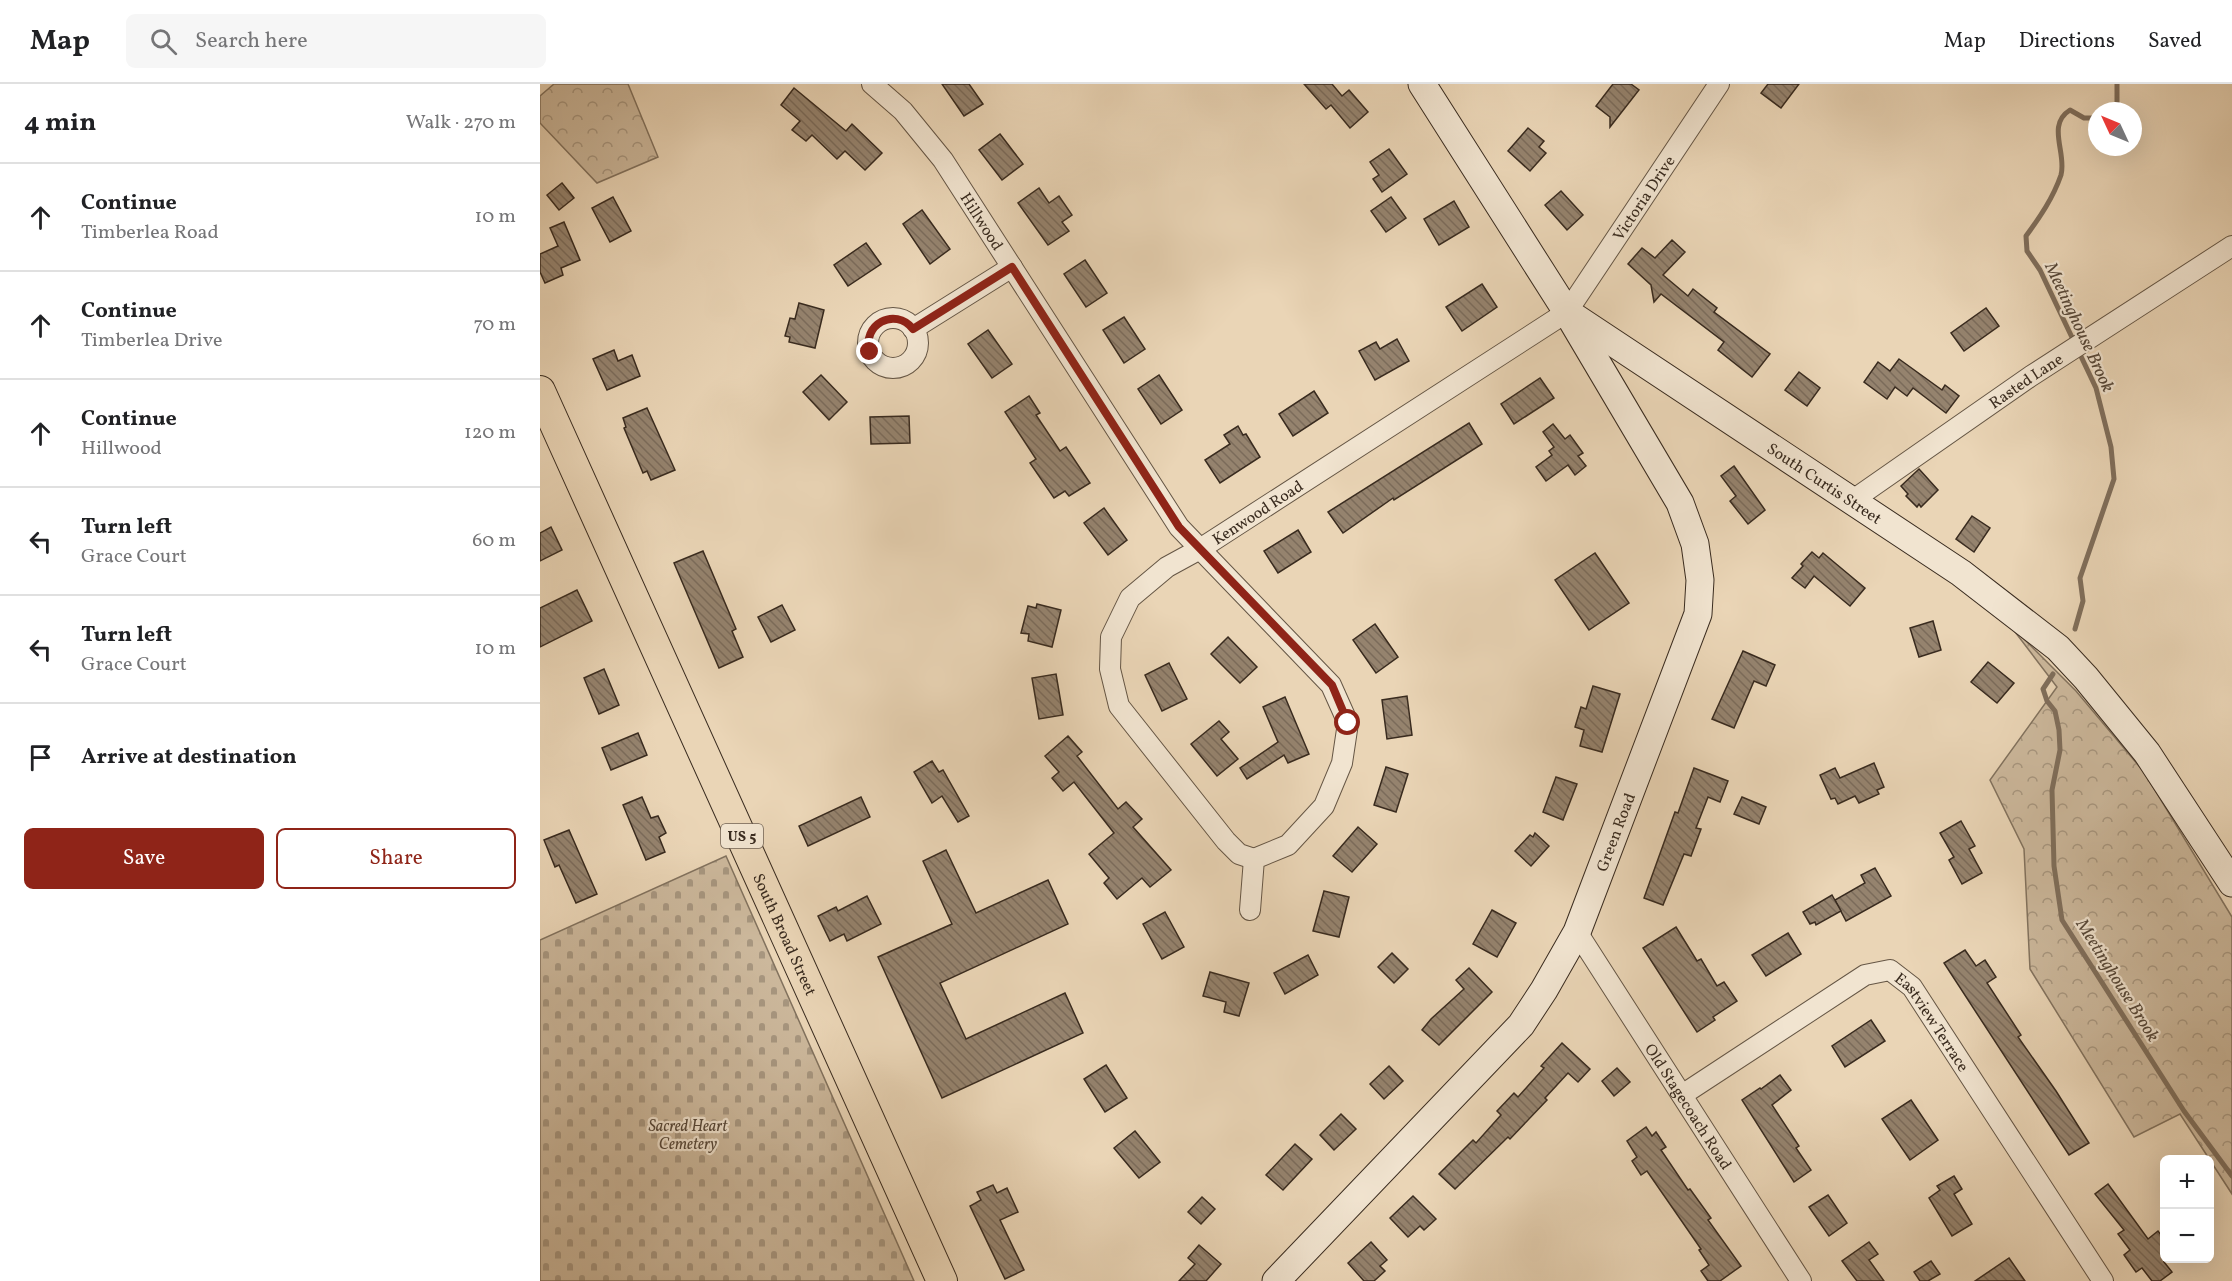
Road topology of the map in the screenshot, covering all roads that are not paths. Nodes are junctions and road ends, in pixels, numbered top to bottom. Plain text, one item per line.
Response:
1 (872, 84) edge
2 (1422, 84) edge
3 (1719, 84) edge
4 (2232, 246) edge
5 (1012, 267) junction
6 (1566, 312) junction
7 (913, 329) dead end
8 (540, 391) edge
9 (1852, 500) junction
10 (1200, 549) junction
11 (1254, 859) junction
12 (2232, 883) edge
13 (1250, 910) dead end
14 (1577, 932) junction
15 (1682, 1095) junction
16 (942, 1281) edge
17 (1276, 1281) edge
18 (1801, 1281) edge
19 (2103, 1281) edge

1 - 5 street, Hillwood
2 - 6 street, South Curtis Street
3 - 6 street, Victoria Drive
4 - 9 street, Rasted Lane
5 - 7 street
5 - 10 street, Hillwood
6 - 9 street, South Curtis Street
6 - 10 street, Kenwood Road
6 - 14 street, Green Road
8 - 16 main road, South Broad Street / US 5
9 - 12 street, South Curtis Street
10 - 11 street, Kenwood Road
10 - 11 street, Hillwood
11 - 13 street
14 - 15 street, Old Stagecoach Road
14 - 17 street, Green Road
15 - 18 street, Old Stagecoach Road
15 - 19 street, Eastview Terrace

